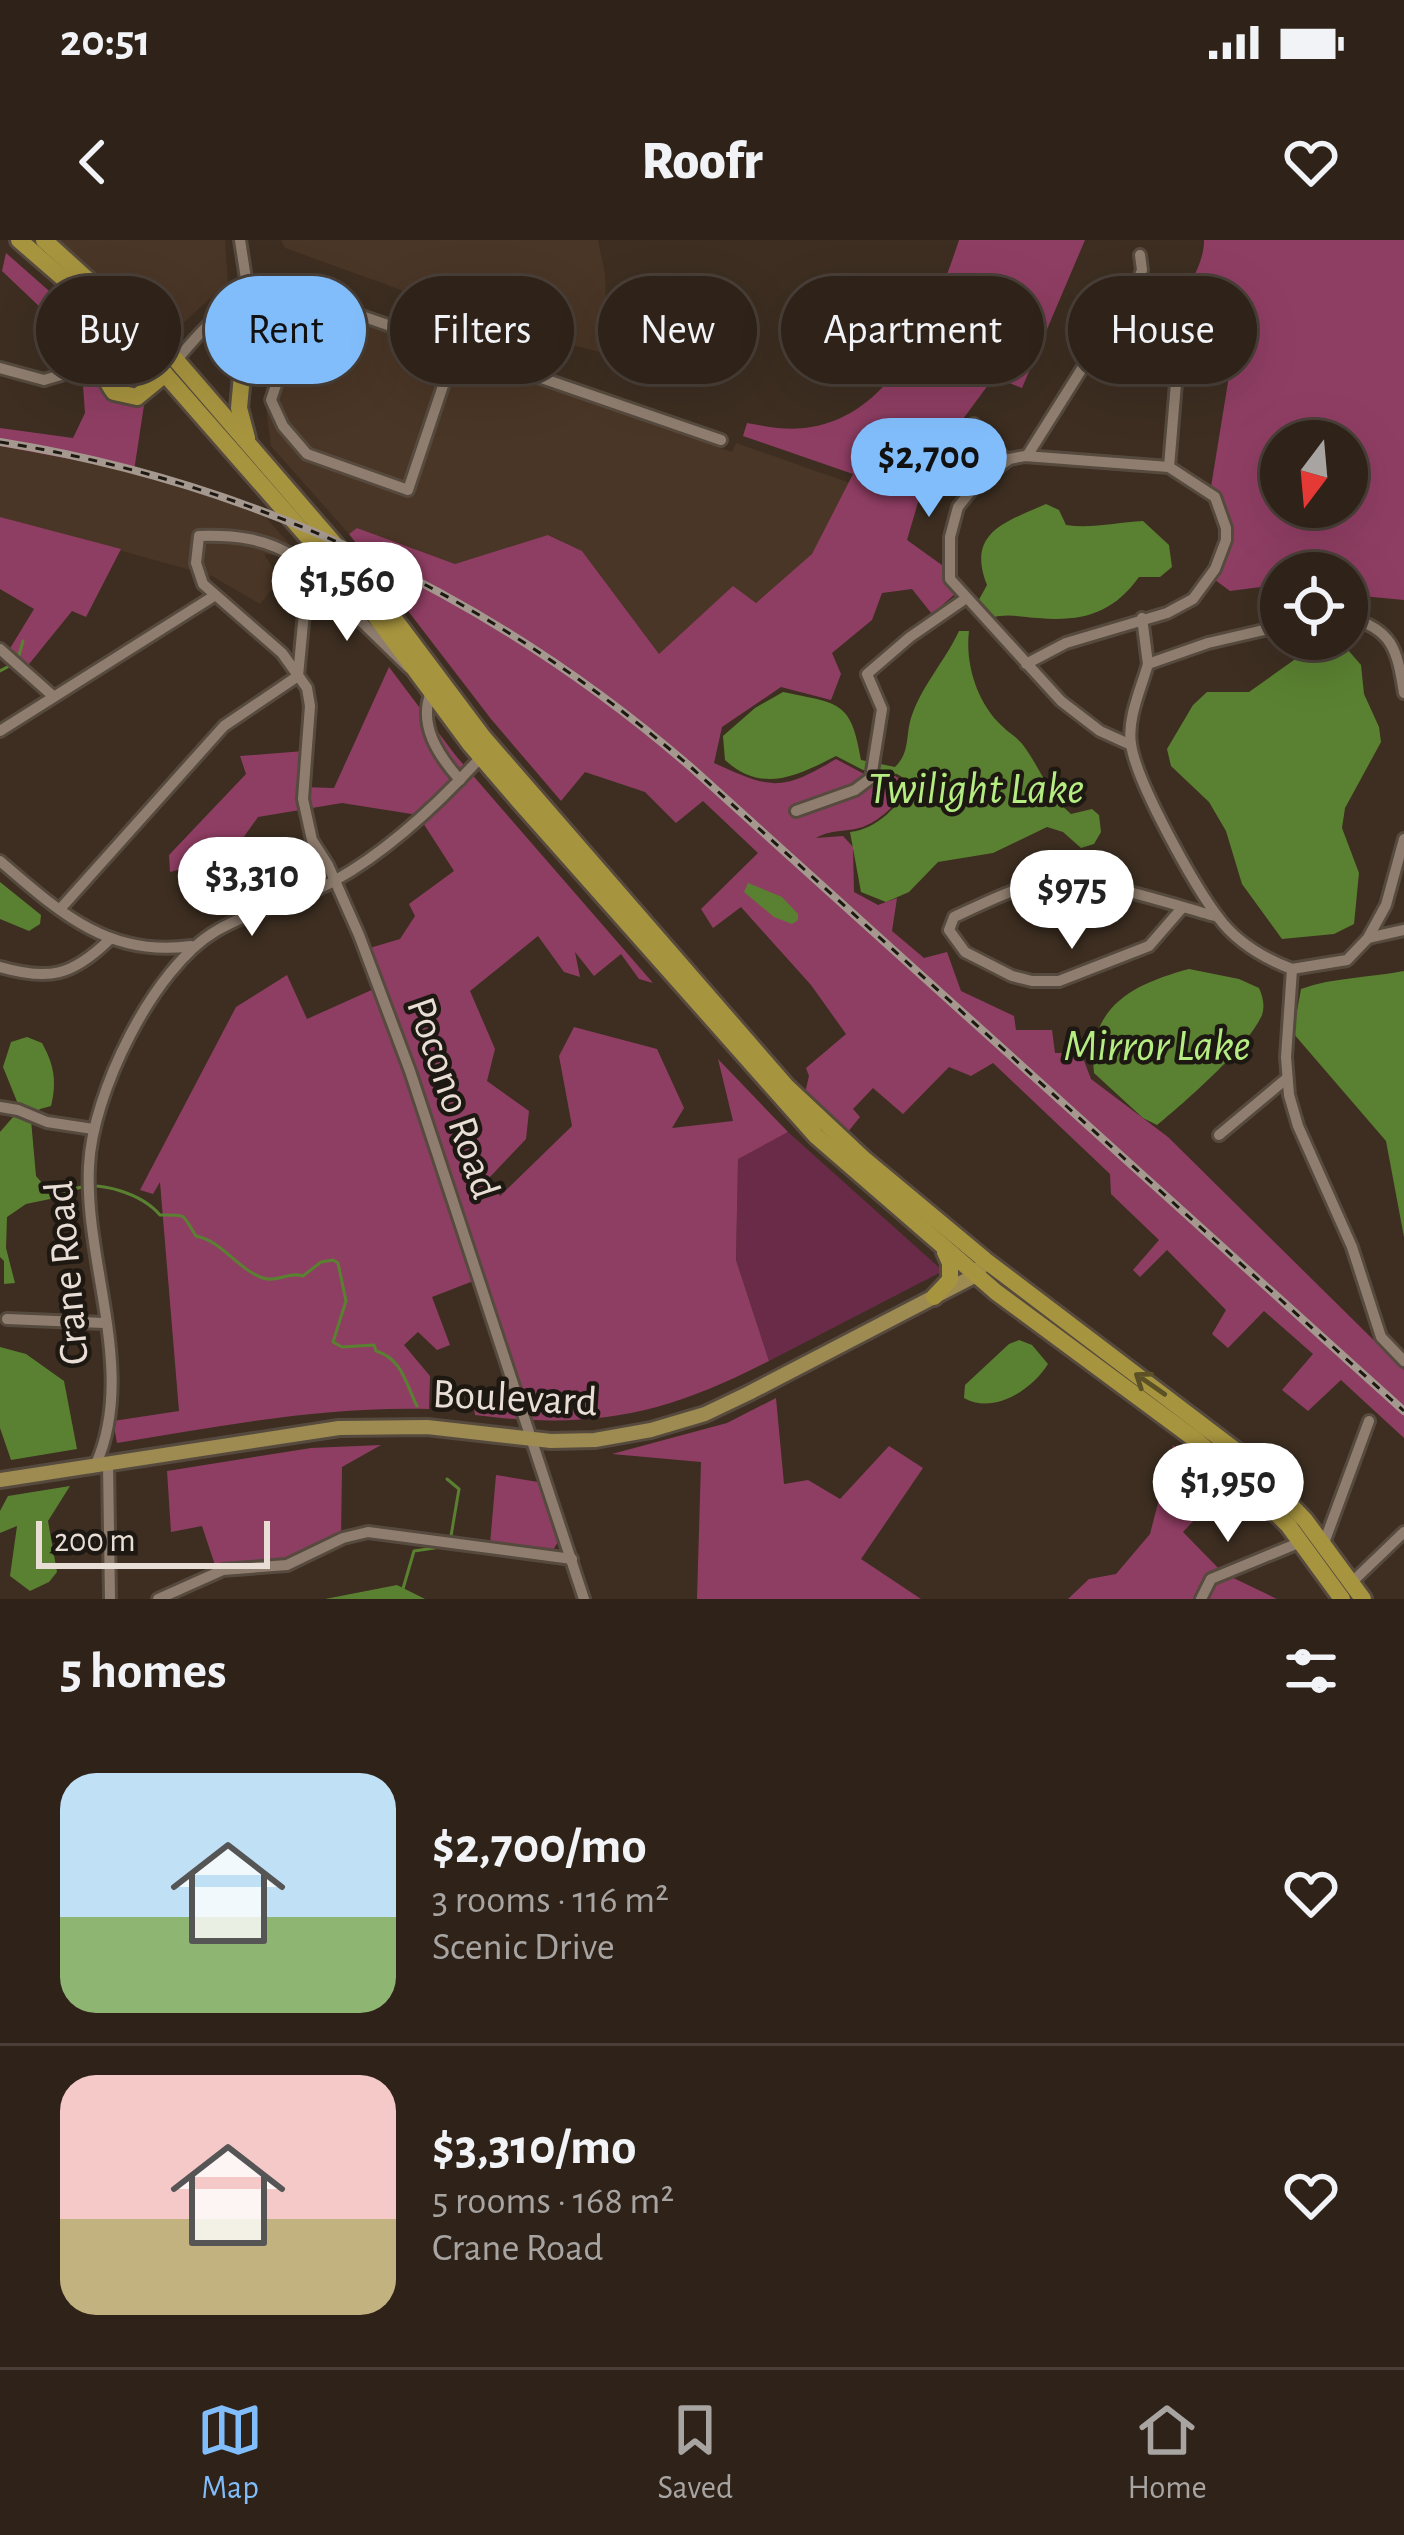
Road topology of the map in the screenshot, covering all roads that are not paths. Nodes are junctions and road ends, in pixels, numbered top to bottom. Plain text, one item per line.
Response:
1 (19, 240) edge
2 (44, 240) edge
3 (240, 240) edge
4 (1140, 255) dead end
5 (61, 276) edge
6 (80, 276) edge
7 (246, 276) edge
8 (205, 329) edge
9 (181, 356) edge
10 (0, 368) edge
11 (181, 377) edge
12 (36, 378) edge
13 (181, 379) edge
14 (110, 384) edge
15 (152, 384) edge
16 (241, 384) edge
17 (277, 384) edge
18 (444, 384) edge
19 (561, 384) edge
20 (1176, 384) edge
21 (974, 424) dead end
22 (721, 440) dead end
23 (253, 450) junction
24 (1027, 456) junction
25 (1007, 461) junction
26 (1169, 467) junction
27 (308, 569) junction
28 (214, 596) junction
29 (965, 599) junction
30 (1142, 618) junction
31 (1368, 625) edge
32 (1260, 631) edge
33 (1400, 646) edge
34 (0, 649) edge
35 (1026, 664) junction
36 (1148, 664) junction
37 (298, 675) junction
38 (1401, 675) edge
39 (426, 685) junction
40 (1404, 694) edge
41 (53, 696) junction
42 (0, 731) edge
43 (1131, 746) junction
44 (482, 757) junction
45 (460, 780) junction
46 (796, 811) dead end
47 (1404, 839) edge
48 (0, 861) edge
49 (336, 880) junction
50 (61, 908) junction
51 (1182, 908) junction
52 (1218, 917) junction
53 (1404, 930) edge
54 (1368, 938) junction
55 (110, 940) junction
56 (194, 946) junction
57 (0, 967) edge
58 (1292, 970) junction
59 (1286, 1079) junction
60 (0, 1107) edge
61 (93, 1130) junction
62 (1220, 1135) dead end
63 (942, 1246) junction
64 (981, 1267) junction
65 (934, 1298) junction
66 (7, 1319) dead end
67 (104, 1323) junction
68 (1404, 1361) edge
69 (1369, 1421) dead end
70 (533, 1440) junction
71 (102, 1463) junction
72 (0, 1480) edge
73 (1404, 1532) edge
74 (1301, 1542) junction
75 (1324, 1543) junction
76 (572, 1559) junction
77 (1344, 1592) edge
78 (110, 1599) edge
79 (158, 1599) edge
80 (584, 1599) edge
81 (1201, 1599) edge
82 (1363, 1599) edge

1 - 5 highway
2 - 6 highway
3 - 7 street
4 - 24 street
8 - 9 street
10 - 12 street
11 - 23 highway
13 - 39 highway
14 - 15 highway
16 - 23 highway
17 - 18 street
19 - 22 street
20 - 26 street
21 - 25 street
23 - 64 highway
24 - 25 street
24 - 26 street
25 - 29 street
26 - 30 street
27 - 28 street
27 - 37 street, Pocono Road
27 - 39 street
28 - 37 street
28 - 41 street
29 - 35 street
29 - 46 street
30 - 35 street
30 - 36 street
31 - 33 street
32 - 36 street
33 - 38 street
34 - 41 street
35 - 43 street
36 - 43 street
37 - 49 street, Pocono Road
37 - 50 street
38 - 40 street
39 - 44 highway
39 - 45 street
41 - 42 street
43 - 52 street
44 - 45 street, Crane Road
44 - 63 highway
45 - 49 street, Crane Road
47 - 54 street
48 - 50 street
49 - 56 street, Crane Road
49 - 70 street, Pocono Road
50 - 55 street
51 - 51 street
51 - 52 street
52 - 58 street
53 - 54 street
54 - 58 street
55 - 56 street
55 - 57 street
56 - 61 street, Crane Road
58 - 59 street
59 - 62 street
59 - 68 street
60 - 61 street
61 - 67 street, Crane Road
63 - 64 highway
63 - 65 highway
64 - 65 main road, Boulevard
64 - 74 highway
75 -> 64 highway
65 - 70 main road, Boulevard
66 - 67 street
67 - 71 street, Crane Road
69 - 75 street
70 - 71 main road, Boulevard
70 - 76 street, Pocono Road
71 - 72 main road, Boulevard
71 - 78 street, Crane Road
73 - 77 street
74 - 77 highway
74 - 81 street
75 - 77 highway
76 - 79 street
76 - 80 street, Pocono Road
77 - 82 highway

